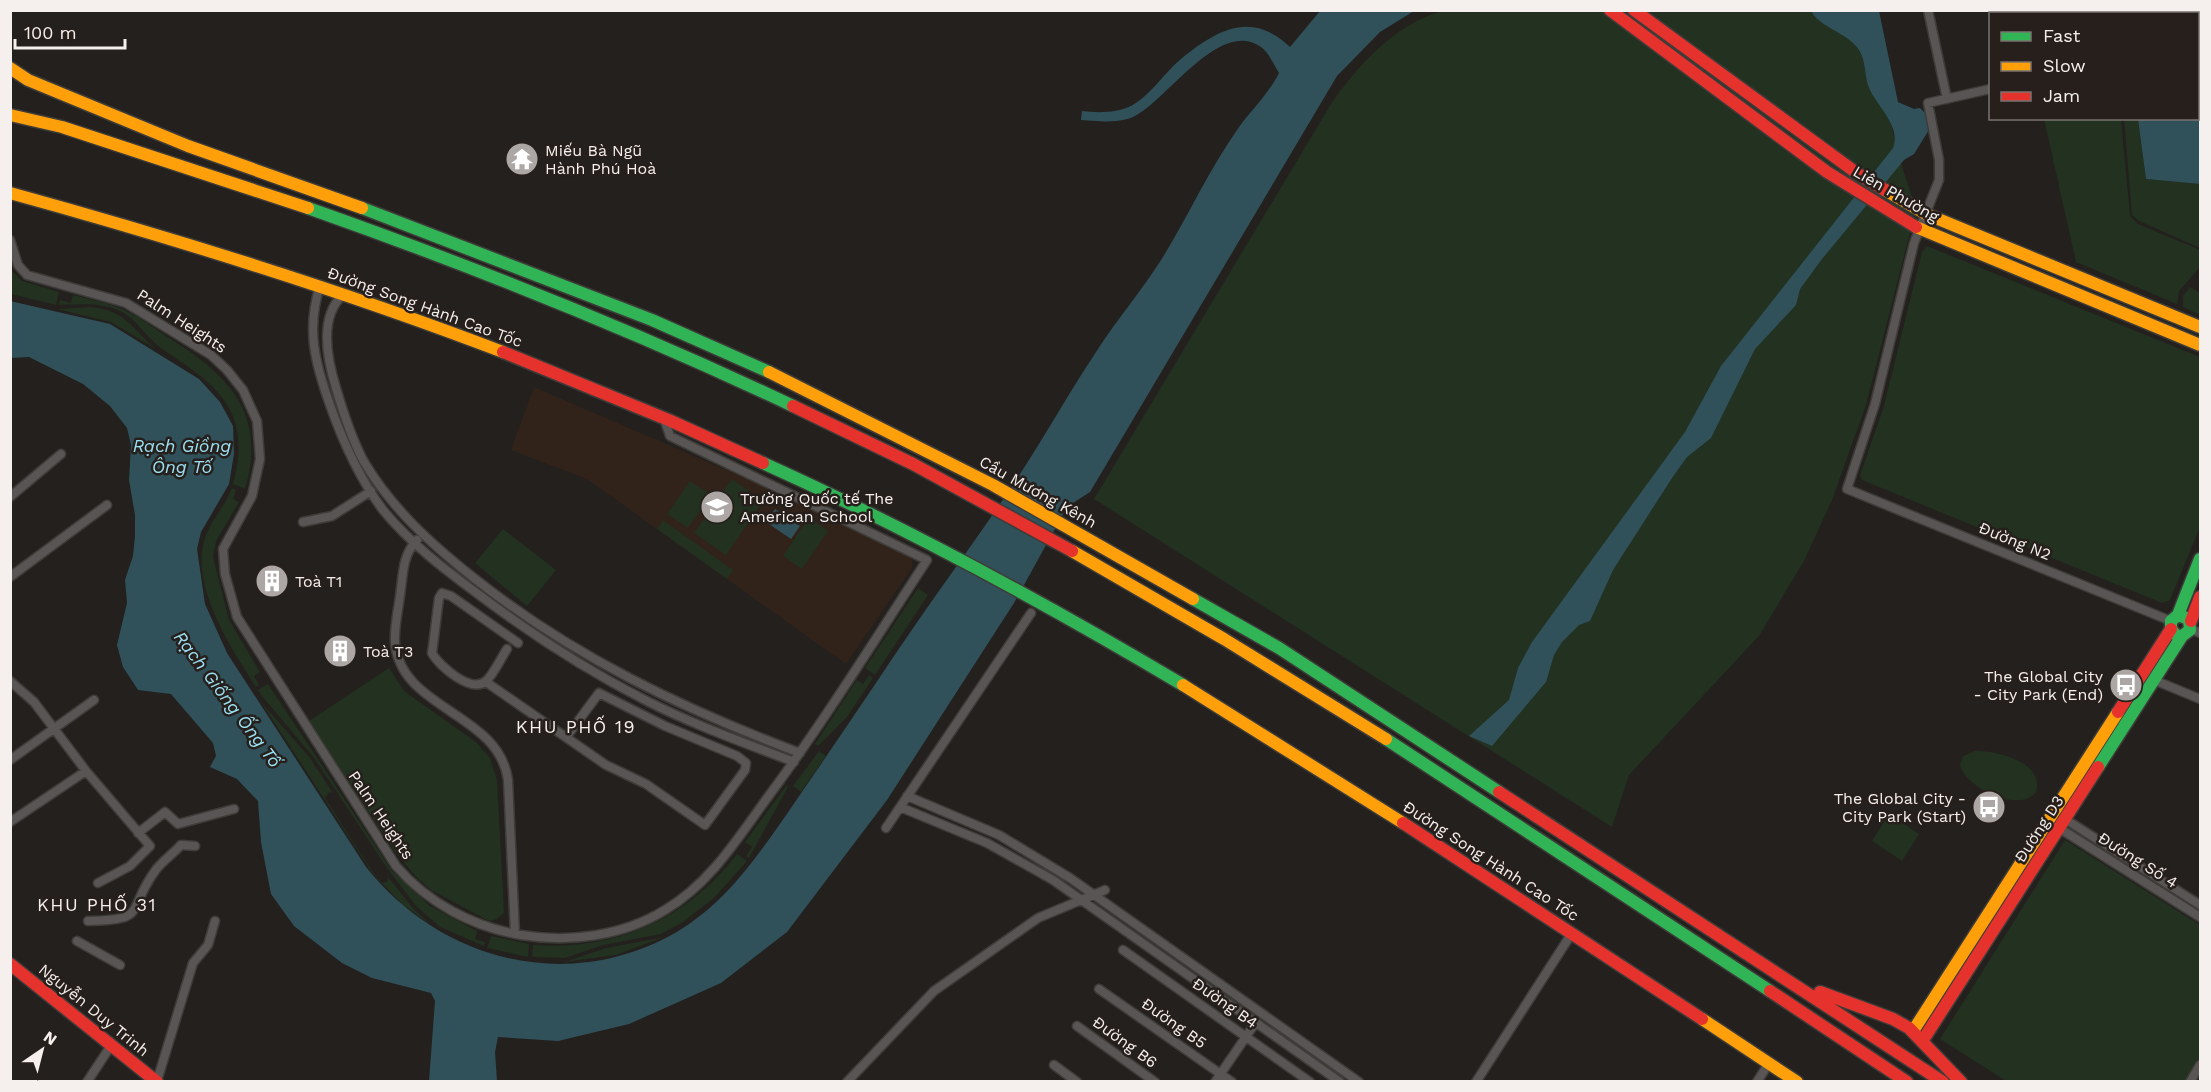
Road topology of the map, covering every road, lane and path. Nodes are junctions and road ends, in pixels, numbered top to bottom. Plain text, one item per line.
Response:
1 (1610, 10) edge
2 (1634, 10) edge
3 (1928, 10) edge
4 (10, 68) edge
5 (28, 80) junction
6 (10, 82) edge
7 (1989, 89) edge
8 (1947, 99) junction
9 (13, 113) edge
10 (10, 193) edge
11 (1926, 214) junction
12 (1920, 229) junction
13 (10, 240) edge
14 (1993, 241) junction
15 (1987, 257) junction
16 (320, 286) junction
17 (344, 294) junction
18 (2200, 327) edge
19 (2200, 345) edge
20 (663, 416) junction
21 (61, 454) dead end
22 (371, 491) junction
23 (10, 496) edge
24 (107, 505) dead end
25 (303, 522) dead end
26 (422, 535) junction
27 (414, 543) junction
28 (2200, 559) edge
29 (10, 577) edge
30 (2200, 597) edge
31 (1031, 613) dead end
32 (525, 615) junction
33 (534, 621) junction
34 (2173, 622) junction
35 (519, 624) junction
36 (528, 630) junction
37 (2191, 630) edge
38 (509, 638) junction
39 (518, 644) junction
40 (507, 649) junction
41 (2141, 675) junction
42 (2154, 680) junction
43 (10, 681) edge
44 (486, 682) junction
45 (2200, 699) edge
46 (94, 700) dead end
47 (54, 729) junction
48 (567, 736) junction
49 (800, 753) junction
50 (10, 760) edge
51 (794, 762) junction
52 (86, 771) junction
53 (908, 796) junction
54 (900, 807) junction
55 (234, 809) dead end
56 (2051, 816) junction
57 (10, 822) edge
58 (2062, 823) junction
59 (886, 828) dead end
60 (138, 833) junction
61 (195, 846) dead end
62 (98, 883) dead end
63 (1105, 890) dead end
64 (1095, 895) junction
65 (1082, 899) junction
66 (2200, 905) edge
67 (2200, 917) edge
68 (88, 921) dead end
69 (214, 921) dead end
70 (1572, 933) junction
71 (516, 934) junction
72 (77, 941) dead end
73 (1123, 950) dead end
74 (1758, 960) junction
75 (10, 964) edge
76 (120, 965) dead end
77 (1099, 989) dead end
78 (1256, 1022) junction
79 (1077, 1026) dead end
80 (1913, 1031) junction
81 (1246, 1036) junction
82 (1923, 1040) junction
83 (112, 1044) junction
84 (1769, 1063) junction
85 (1054, 1065) dead end
86 (2200, 1065) edge
87 (1218, 1078) edge
88 (87, 1082) edge
89 (157, 1082) edge
90 (847, 1082) edge
91 (1077, 1082) edge
92 (1155, 1082) edge
93 (1232, 1082) edge
94 (1310, 1082) edge
95 (1340, 1082) edge
96 (1359, 1082) edge
97 (1476, 1082) edge
98 (1757, 1082) edge
99 (1797, 1082) edge
100 (1908, 1082) edge
101 (1943, 1082) edge
102 (1961, 1082) edge
103 (2190, 1082) edge

1 - 12 main road, Liên Phường
2 - 11 main road, Liên Phường
3 - 8 street
4 - 5 main road, Cầu Mương Kênh
5 - 6 main road
5 - 74 main road, Cầu Mương Kênh
7 - 8 street
8 - 11 street
9 - 100 main road
10 - 16 main road, Đường Song Hành Cao Tốc
11 - 12 street
11 - 14 main road, Liên Phường
12 - 15 main road, Liên Phường
12 - 34 street, Đường N2
13 - 71 street, Palm Heights
14 - 15 main road
14 - 18 main road, Liên Phường
15 - 19 main road, Liên Phường
16 - 17 main road, Đường Song Hành Cao Tốc
16 - 22 street
17 - 20 main road, Đường Song Hành Cao Tốc
17 - 26 street
20 - 49 street, Palm Heights
20 - 70 main road, Đường Song Hành Cao Tốc
21 - 23 street
22 - 25 street
22 - 27 street
24 - 29 street
26 - 27 street
26 - 32 street
27 - 35 street
27 - 71 street
28 - 34 main road, Đường D3
30 - 37 main road, Đường D3
31 - 53 street
32 - 33 street
32 - 35 street
33 - 36 street
33 - 49 street
34 - 37 main road
34 - 37 main road
34 - 41 main road, Đường D3
35 - 36 street
35 - 38 street
36 - 39 street
36 - 51 street
37 - 42 main road, Đường D3
38 - 39 street
38 - 40 street
38 - 44 street
39 - 40 street
40 - 44 street
41 - 42 main road
41 - 56 main road, Đường D3
42 - 45 street
42 - 58 main road, Đường D3
43 - 47 street
44 - 48 street
46 - 47 street
47 - 50 street
47 - 52 street
48 - 48 street
49 - 51 street, Palm Heights
51 - 71 street, Palm Heights
52 - 57 street
52 - 60 street
53 - 54 street
53 - 64 street
54 - 59 street
54 - 65 street
55 - 60 street
56 - 58 main road
56 - 80 main road, Đường D3
58 - 66 street
58 - 67 street, Đường Số 4
58 - 82 main road, Đường D3
60 - 62 street
61 - 68 street
63 - 64 street
64 - 65 street
64 - 96 street
65 - 78 street
65 - 90 street
69 - 89 street
70 - 84 main road, Đường Song Hành Cao Tốc
70 - 97 street
72 - 76 street
73 - 81 street, Đường B4
74 - 80 main road
74 - 101 main road
75 - 83 main road, Nguyễn Duy Trinh
77 - 87 street, Đường B5
78 - 81 street
78 - 95 street
79 - 92 street, Đường B6
80 - 82 main road
81 - 87 street
81 - 94 street, Đường B4
82 - 102 main road
83 - 88 street
83 - 89 main road, Nguyễn Duy Trinh
84 - 98 street
84 - 99 main road, Đường Song Hành Cao Tốc
85 - 91 street
86 - 103 street
87 - 93 street, Đường B5

